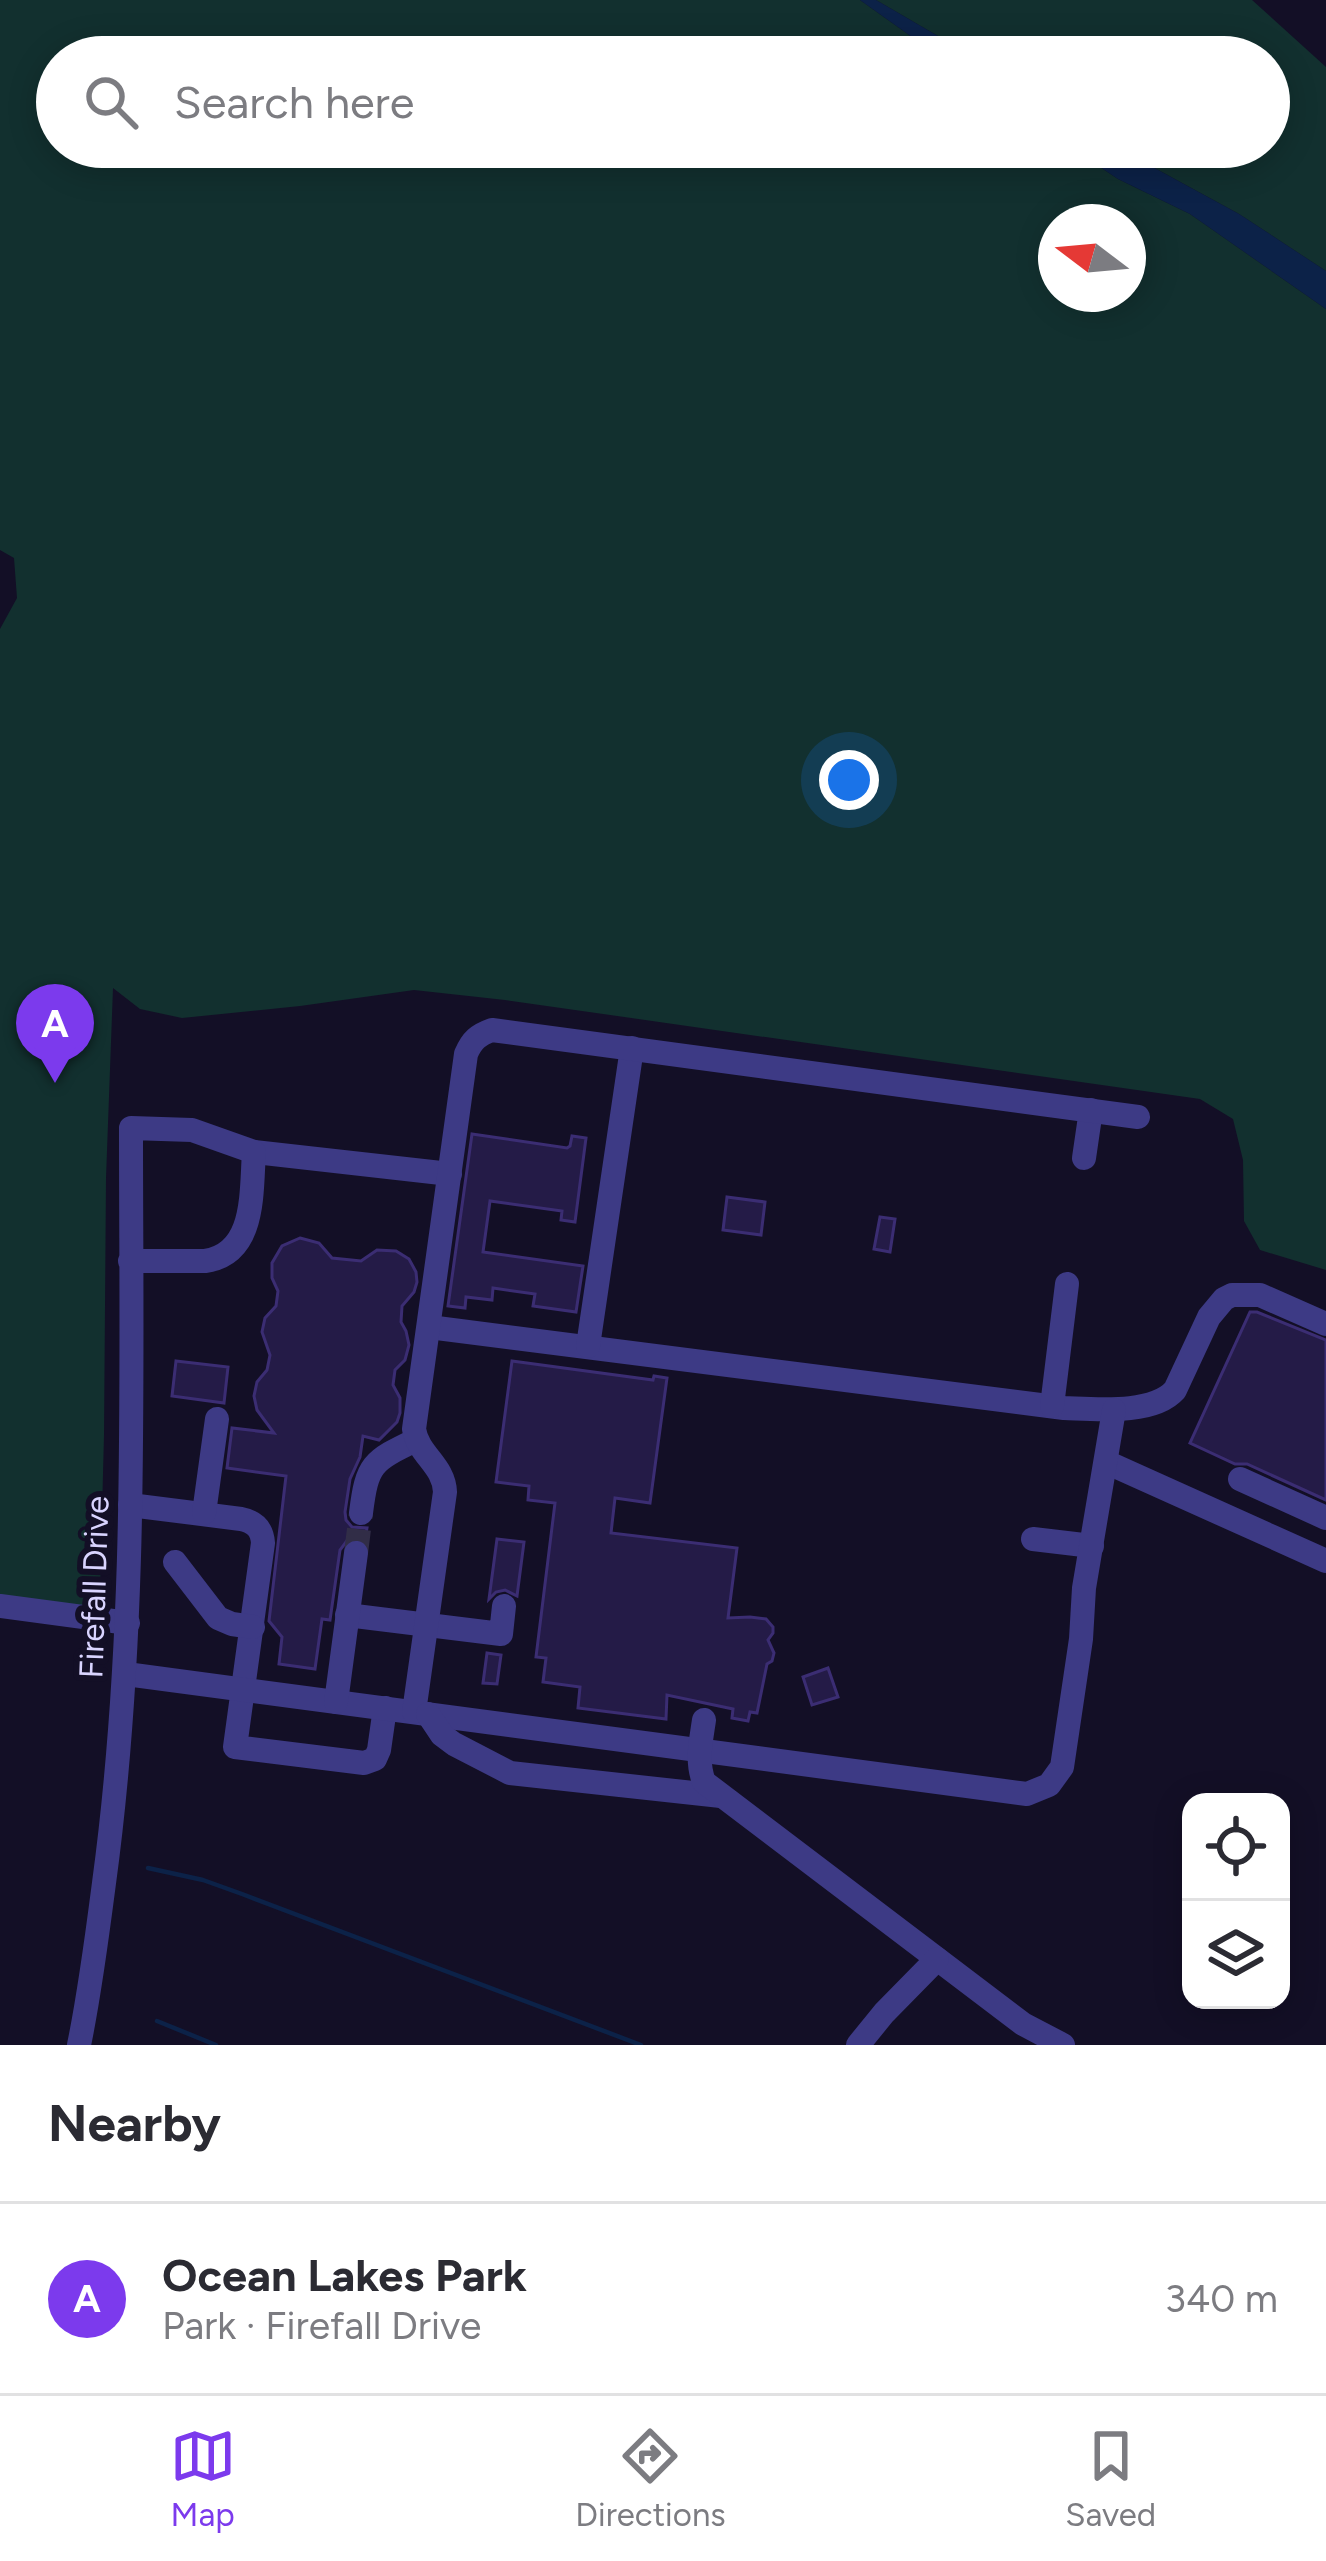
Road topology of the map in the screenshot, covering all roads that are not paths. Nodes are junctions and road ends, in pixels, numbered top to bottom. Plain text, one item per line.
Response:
1 (632, 1048) junction
2 (1091, 1110) junction
3 (1138, 1117) dead end
4 (254, 1152) junction
5 (1084, 1158) dead end
6 (450, 1174) junction
7 (130, 1261) junction
8 (1067, 1284) dead end
9 (1326, 1324) edge
10 (429, 1327) junction
11 (588, 1346) junction
12 (1052, 1406) junction
13 (1114, 1410) junction
14 (217, 1419) dead end
15 (416, 1440) junction
16 (1106, 1462) junction
17 (1240, 1479) dead end
18 (130, 1505) junction
19 (204, 1513) junction
20 (361, 1514) tunnel mouth
21 (1326, 1518) edge
22 (1033, 1539) dead end
23 (1092, 1546) junction
24 (356, 1553) tunnel mouth
25 (1326, 1561) edge
26 (175, 1562) dead end
27 (0, 1606) edge
28 (504, 1606) dead end
29 (347, 1615) junction
30 (128, 1622) junction
31 (427, 1625) junction
32 (253, 1627) junction
33 (126, 1674) junction
34 (244, 1690) junction
35 (336, 1702) junction
36 (385, 1708) junction
37 (421, 1713) junction
38 (704, 1720) dead end
39 (699, 1752) junction
40 (722, 1796) junction
41 (937, 1959) junction
42 (79, 2045) edge
43 (858, 2045) edge
44 (1064, 2045) edge

1 - 2 street
1 - 6 street
1 - 11 street
2 - 3 street
2 - 5 street
4 - 6 street
4 - 7 street
4 - 7 street, Firefall Drive
6 - 10 street
7 - 18 street, Firefall Drive
8 - 12 street
9 - 13 street
10 - 11 street
10 - 15 street
11 - 12 street
12 - 13 street
13 - 16 street
14 - 19 street
15 - 20 street
15 - 31 street
16 - 23 street
16 - 25 street
17 - 21 street
18 - 19 street
18 - 30 street, Firefall Drive
19 - 32 street
22 - 23 street
23 - 39 street
24 - 29 street
26 - 32 street
27 - 30 street
28 - 31 street
29 - 31 street
29 - 35 street
30 - 33 street, Firefall Drive
31 - 37 street
32 - 34 street
33 - 34 street
33 - 42 street, Firefall Drive
34 - 35 street
34 - 36 street
35 - 36 street
36 - 37 street
37 - 39 street
37 - 40 street
38 - 39 street
39 - 40 street
40 - 41 street
41 - 43 street
41 - 44 street

